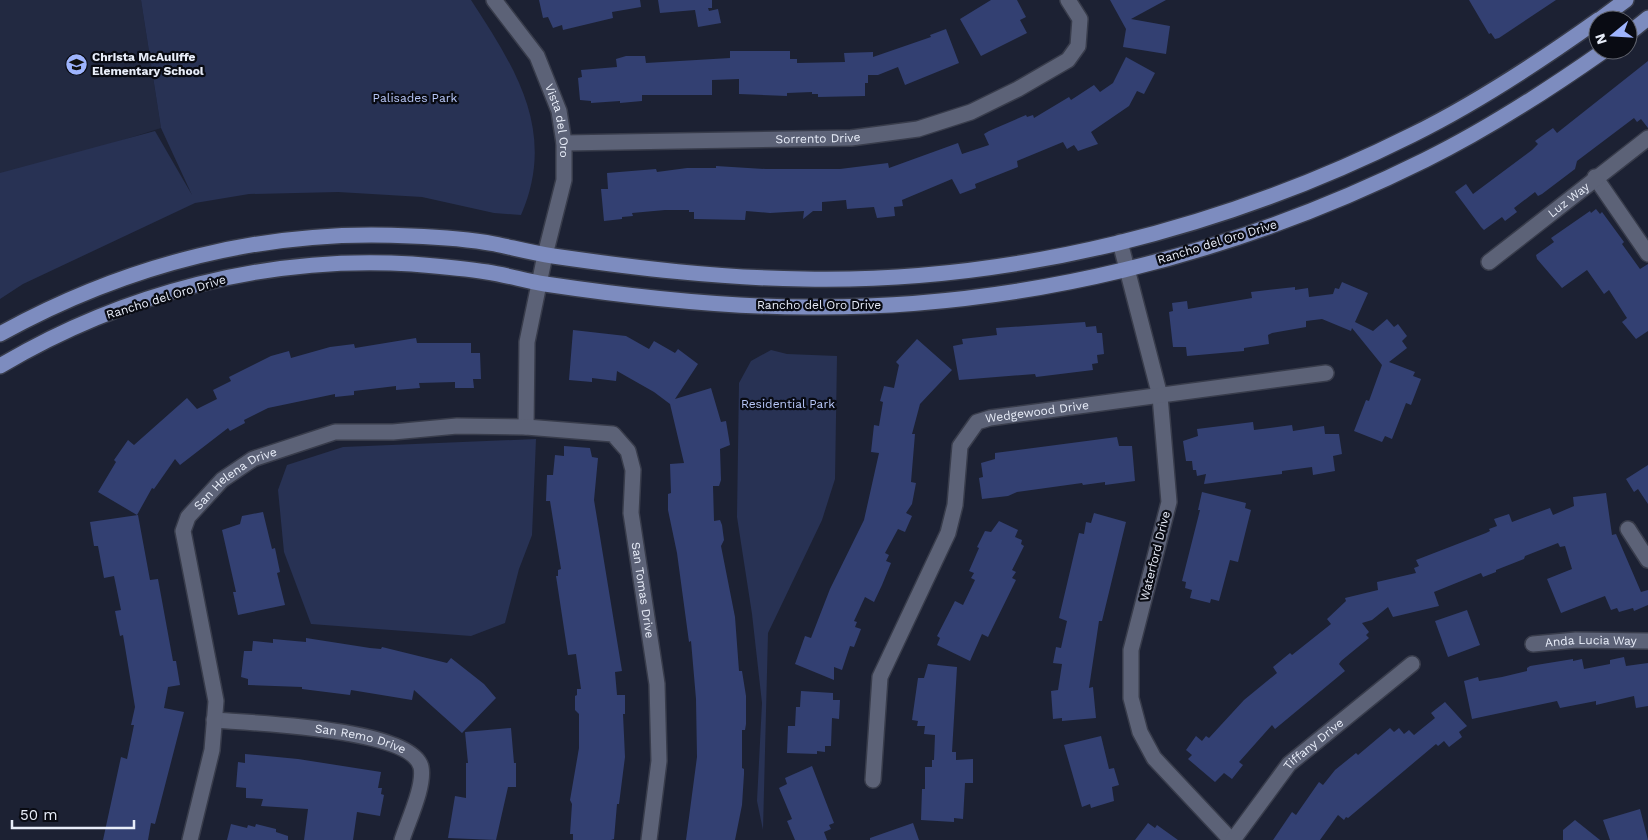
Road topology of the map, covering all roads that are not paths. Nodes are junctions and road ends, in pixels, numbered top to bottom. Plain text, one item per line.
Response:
1 (494, 0) edge
2 (1068, 0) edge
3 (1626, 0) edge
4 (1612, 10) edge
5 (1648, 18) edge
6 (1638, 26) edge
7 (1588, 27) edge
8 (1590, 60) edge
9 (1648, 138) edge
10 (564, 143) junction
11 (1595, 178) junction
12 (1120, 242) junction
13 (1648, 254) edge
14 (545, 255) junction
15 (1488, 262) dead end
16 (1127, 269) junction
17 (540, 283) junction
18 (0, 334) edge
19 (0, 366) edge
20 (1326, 373) dead end
21 (1160, 396) junction
22 (526, 427) junction
23 (1628, 529) dead end
24 (1648, 560) edge
25 (1648, 640) edge
26 (1533, 644) dead end
27 (1412, 664) dead end
28 (214, 720) junction
29 (873, 780) dead end
30 (190, 840) edge
31 (402, 840) edge
32 (649, 840) edge
33 (1232, 840) edge

1 - 10 street, Vista del Oro
2 - 10 street, Sorrento Drive
3 - 4 main road, Rancho del Oro Drive
5 - 6 main road
7 - 12 main road, Rancho del Oro Drive
8 - 16 main road, Rancho del Oro Drive
9 - 11 street, Luz Way
10 - 14 street, Vista del Oro
11 - 13 street
11 - 15 street, Luz Way
12 - 14 main road, Rancho del Oro Drive
12 - 16 street, Waterford Drive
14 - 17 street, Vista del Oro
14 - 18 main road, Rancho del Oro Drive
16 - 17 main road, Rancho del Oro Drive
16 - 21 street, Waterford Drive
17 - 19 main road, Rancho del Oro Drive
17 - 22 street, Vista del Oro
20 - 21 street, Wedgewood Drive
21 - 29 street, Wedgewood Drive
21 - 33 street, Waterford Drive
22 - 28 street, San Helena Drive
22 - 32 street, San Tomas Drive
23 - 24 street
25 - 26 street, Anda Lucia Way
27 - 33 street, Tiffany Drive
28 - 30 street, San Helena Drive
28 - 31 street, San Remo Drive

